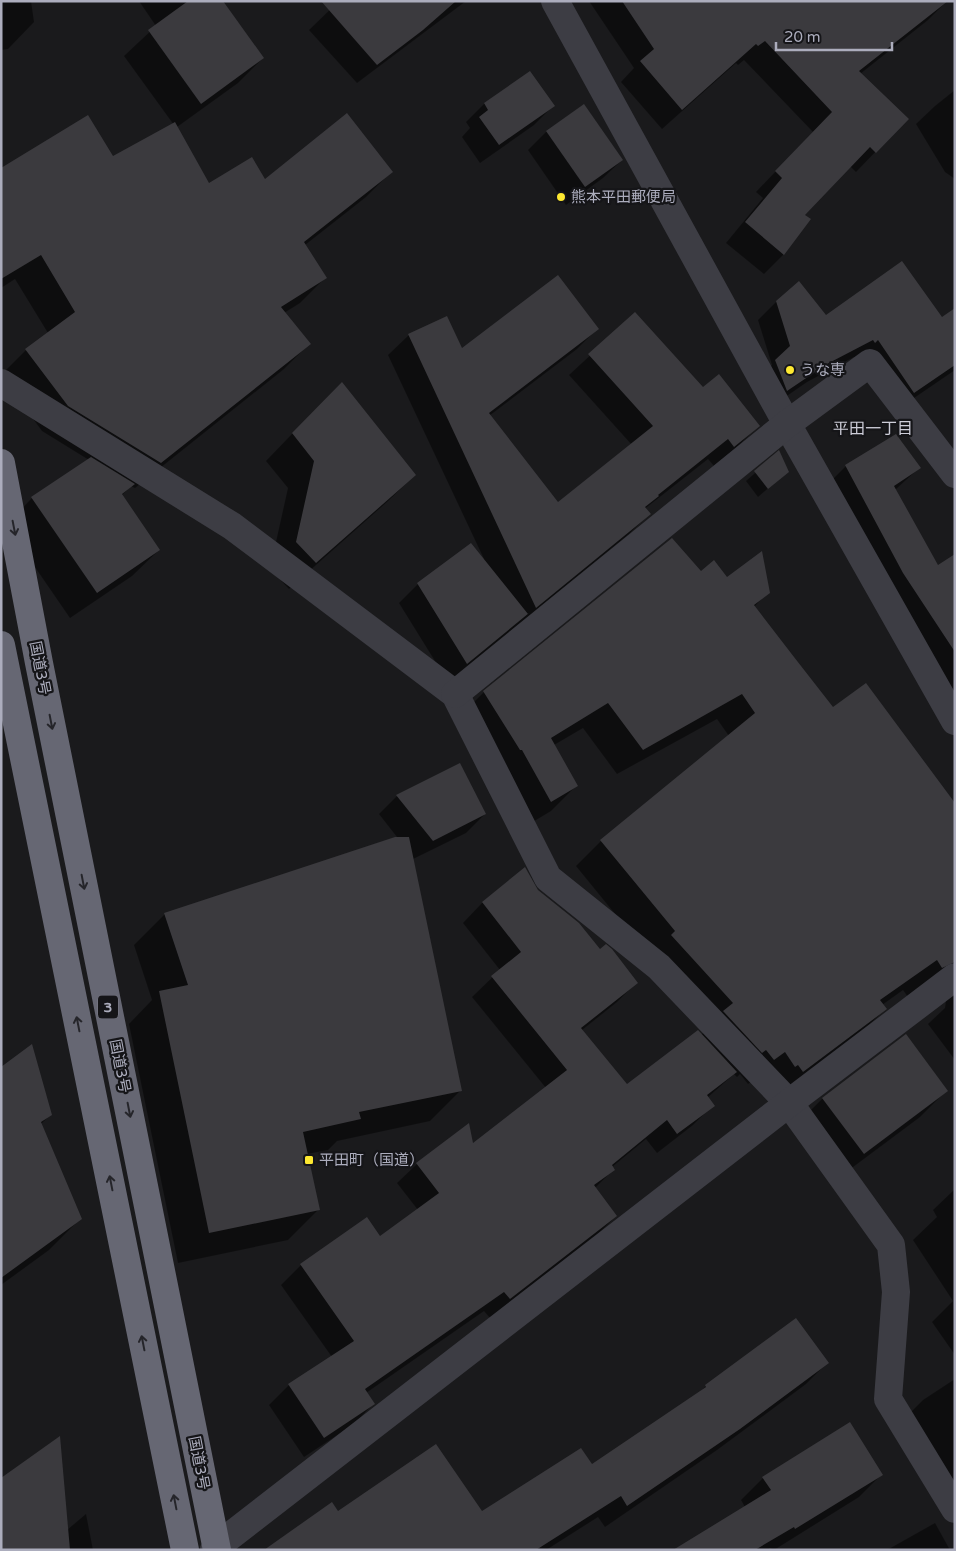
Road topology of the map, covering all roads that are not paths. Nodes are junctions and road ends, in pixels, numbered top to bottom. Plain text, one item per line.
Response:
1 (555, 1) edge
2 (1, 383) edge
3 (787, 424) junction
4 (1, 463) edge
5 (955, 474) edge
6 (1, 645) edge
7 (5, 677) edge
8 (455, 694) junction
9 (955, 721) edge
10 (955, 977) edge
11 (789, 1102) junction
12 (955, 1510) edge
13 (216, 1549) edge
14 (185, 1550) edge

1 - 3 street
2 - 8 street
3 - 5 street
3 - 8 street
3 - 9 street
4 -> 13 highway, 国道3号 / 3
6 - 7 highway, 国道3号 / 3
14 -> 7 highway, 国道3号 / 3
8 - 11 street
10 - 11 street
11 - 12 street
11 - 13 street

